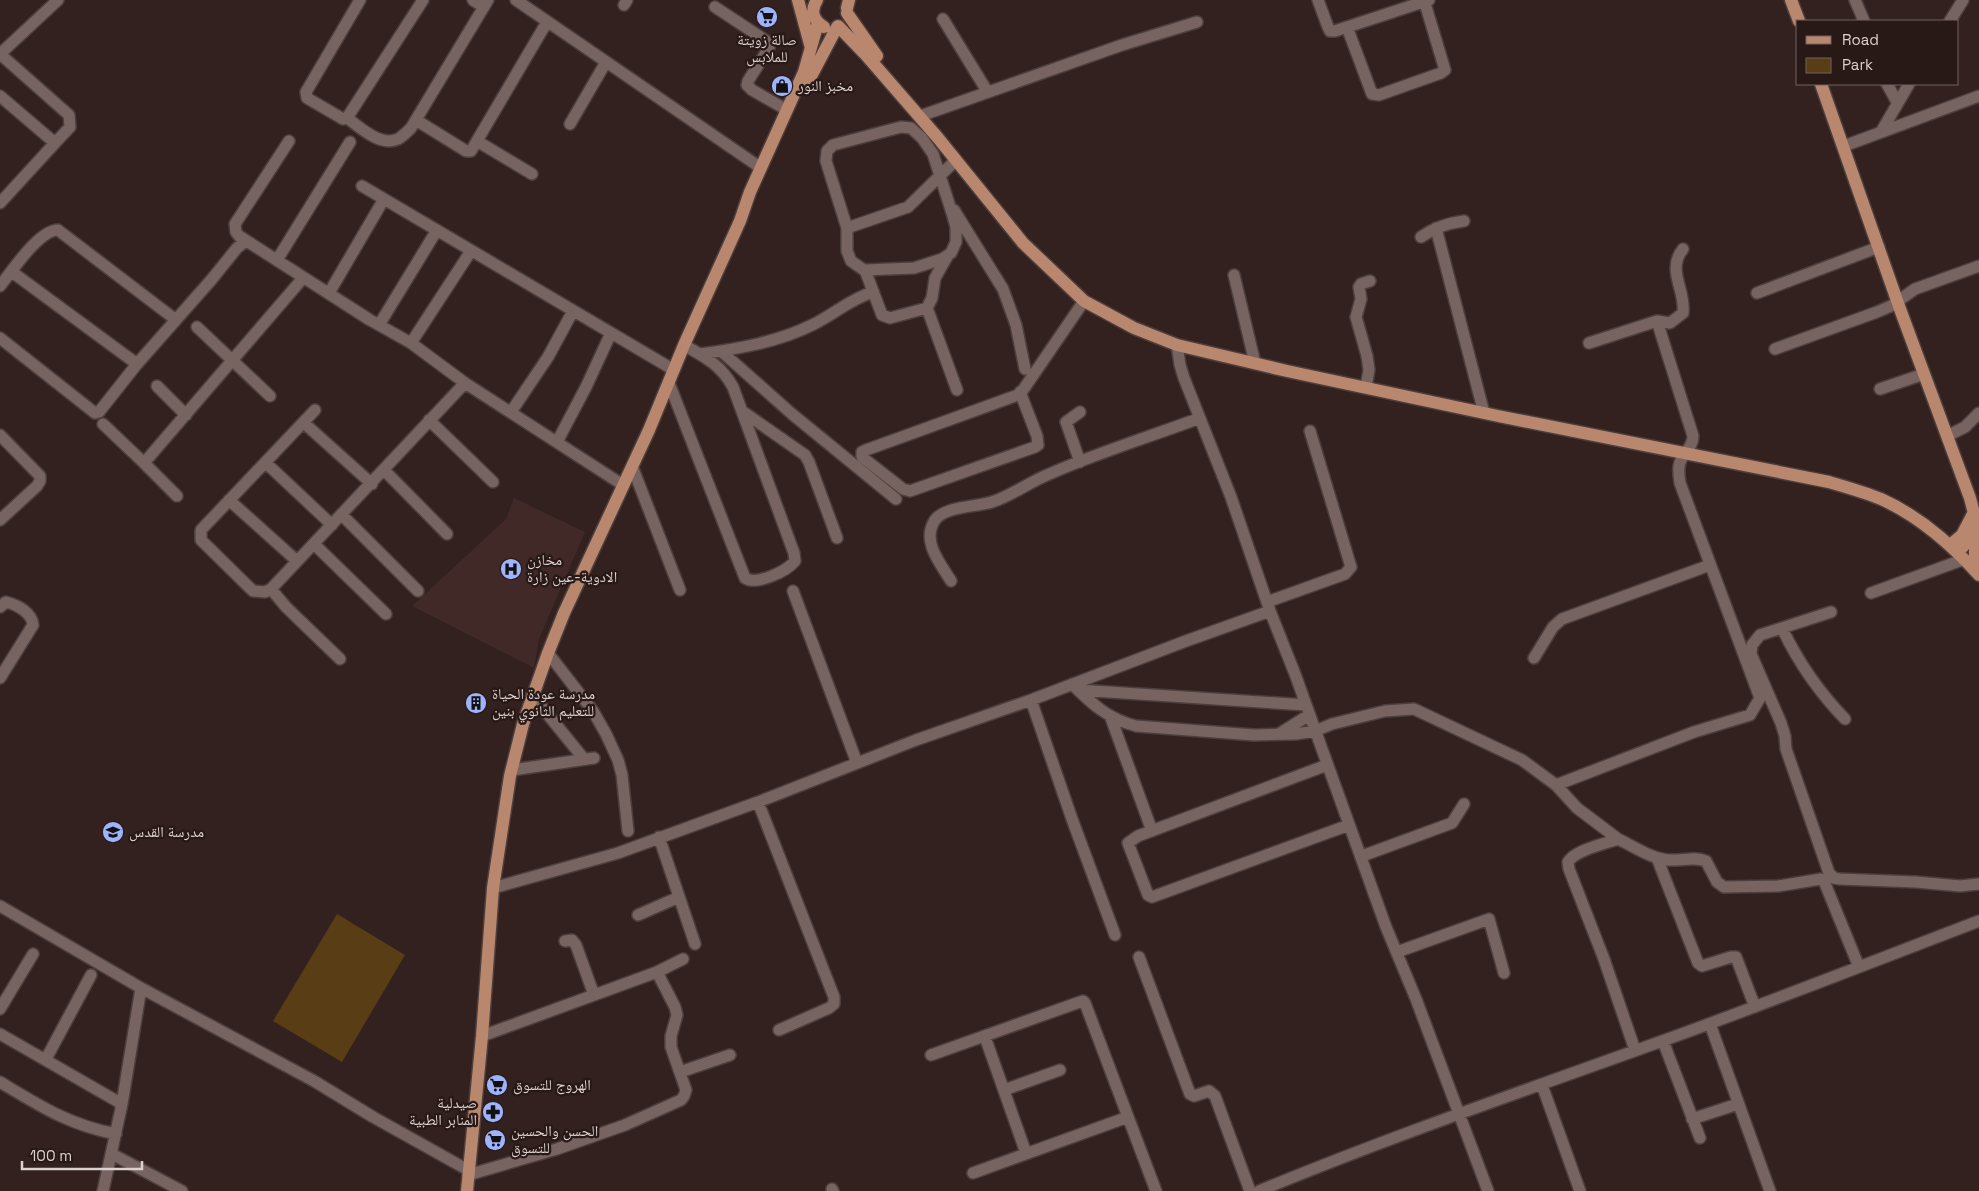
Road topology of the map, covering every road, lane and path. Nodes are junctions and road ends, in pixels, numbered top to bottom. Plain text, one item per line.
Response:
1 (58, 0) edge
2 (360, 0) edge
3 (423, 0) edge
4 (473, 0) edge
5 (516, 0) edge
6 (798, 0) edge
7 (804, 0) edge
8 (817, 0) edge
9 (1318, 0) edge
10 (1791, 0) edge
11 (1855, 0) edge
12 (1963, 0) edge
13 (1426, 1) edge
14 (486, 4) edge
15 (846, 5) edge
16 (715, 7) dead end
17 (816, 18) junction
18 (944, 19) dead end
19 (1798, 20) edge
20 (1864, 20) edge
21 (1951, 20) edge
22 (548, 22) junction
23 (1197, 22) dead end
24 (837, 26) junction
25 (1347, 27) junction
26 (811, 50) junction
27 (0, 54) edge
28 (606, 62) junction
29 (1821, 85) edge
30 (1888, 85) edge
31 (1908, 85) edge
32 (987, 91) junction
33 (1979, 96) edge
34 (0, 97) edge
35 (1897, 102) junction
36 (787, 110) junction
37 (923, 115) junction
38 (347, 118) junction
39 (416, 120) junction
40 (570, 124) dead end
41 (1881, 132) junction
42 (938, 138) junction
43 (289, 141) dead end
44 (477, 141) junction
45 (350, 142) dead end
46 (55, 143) junction
47 (1844, 146) junction
48 (956, 160) junction
49 (761, 168) junction
50 (532, 174) dead end
51 (940, 176) junction
52 (362, 186) dead end
53 (947, 198) junction
54 (384, 199) junction
55 (0, 203) edge
56 (740, 221) junction
57 (1464, 221) dead end
58 (846, 228) junction
59 (1436, 228) junction
60 (437, 230) junction
61 (1421, 237) dead end
62 (246, 241) junction
63 (1879, 247) junction
64 (1683, 249) dead end
65 (471, 251) junction
66 (948, 255) junction
67 (277, 260) junction
68 (1979, 266) edge
69 (865, 270) junction
70 (12, 272) junction
71 (1234, 275) dead end
72 (304, 278) junction
73 (1370, 281) dead end
74 (0, 286) edge
75 (873, 292) junction
76 (328, 293) junction
77 (1757, 293) dead end
78 (1084, 301) junction
79 (1898, 301) junction
80 (927, 308) junction
81 (573, 311) junction
82 (176, 320) junction
83 (1657, 321) junction
84 (379, 325) junction
85 (197, 327) dead end
86 (611, 333) junction
87 (0, 338) edge
88 (1589, 342) dead end
89 (411, 343) junction
90 (684, 345) junction
91 (1177, 345) junction
92 (1775, 349) dead end
93 (721, 351) junction
94 (700, 354) junction
95 (234, 360) junction
96 (1255, 363) junction
97 (137, 364) junction
98 (1024, 369) dead end
99 (674, 370) junction
100 (1924, 374) junction
101 (465, 383) junction
102 (669, 383) junction
103 (157, 386) dead end
104 (1366, 387) junction
105 (1880, 388) dead end
106 (957, 390) dead end
107 (1020, 392) junction
108 (270, 396) dead end
109 (315, 410) dead end
110 (742, 411) junction
111 (512, 412) junction
112 (1080, 412) dead end
113 (1484, 413) junction
114 (1979, 414) edge
115 (186, 415) junction
116 (1200, 418) junction
117 (429, 420) junction
118 (304, 423) junction
119 (103, 424) dead end
120 (1310, 431) dead end
121 (0, 435) edge
122 (1947, 436) junction
123 (558, 442) junction
124 (1686, 453) junction
125 (266, 462) junction
126 (1080, 462) junction
127 (144, 463) junction
128 (632, 466) junction
129 (384, 470) junction
130 (493, 482) dead end
131 (372, 484) junction
132 (624, 485) junction
133 (177, 496) dead end
134 (896, 499) dead end
135 (229, 500) junction
136 (1974, 512) junction
137 (342, 515) junction
138 (0, 520) edge
139 (332, 525) junction
140 (447, 534) dead end
141 (1975, 535) junction
142 (837, 538) dead end
143 (314, 544) junction
144 (1958, 552) junction
145 (297, 561) junction
146 (1710, 566) junction
147 (1979, 573) edge
148 (951, 581) dead end
149 (271, 590) junction
150 (680, 590) dead end
151 (418, 591) dead end
152 (794, 591) dead end
153 (1871, 593) dead end
154 (2, 603) edge
155 (1269, 607) junction
156 (1831, 612) dead end
157 (386, 614) dead end
158 (1782, 628) junction
159 (548, 653) junction
160 (1534, 658) dead end
161 (340, 659) dead end
162 (0, 678) edge
163 (1075, 687) junction
164 (532, 695) junction
165 (1031, 700) junction
166 (1308, 710) junction
167 (1111, 718) junction
168 (1845, 719) dead end
169 (1315, 731) junction
170 (1279, 734) junction
171 (856, 763) junction
172 (1327, 766) junction
173 (512, 770) junction
174 (1556, 786) junction
175 (758, 802) junction
176 (1464, 804) dead end
177 (1349, 825) junction
178 (628, 831) dead end
179 (1152, 831) junction
180 (659, 837) junction
181 (1618, 839) junction
182 (1362, 856) junction
183 (1657, 858) junction
184 (1979, 884) edge
185 (494, 888) junction
186 (679, 896) junction
187 (0, 906) edge
188 (638, 916) dead end
189 (1979, 921) edge
190 (1115, 935) dead end
191 (565, 940) dead end
192 (695, 944) dead end
193 (1397, 952) junction
194 (33, 954) dead end
195 (1139, 957) dead end
196 (682, 959) dead end
197 (1860, 966) junction
198 (657, 972) junction
199 (1504, 972) dead end
200 (91, 975) dead end
201 (142, 988) junction
202 (594, 995) junction
203 (1755, 1007) junction
204 (0, 1009) edge
205 (1710, 1024) junction
206 (779, 1030) dead end
207 (0, 1034) edge
208 (482, 1036) junction
209 (986, 1037) junction
210 (1663, 1041) junction
211 (1635, 1050) junction
212 (730, 1055) dead end
213 (931, 1055) dead end
214 (46, 1059) junction
215 (1060, 1070) dead end
216 (680, 1072) junction
217 (0, 1082) edge
218 (1542, 1085) junction
219 (1004, 1090) junction
220 (122, 1104) junction
221 (1738, 1104) junction
222 (1459, 1114) junction
223 (1128, 1116) junction
224 (1692, 1119) junction
225 (116, 1134) junction
226 (1700, 1138) dead end
227 (112, 1154) junction
228 (1026, 1154) junction
229 (468, 1173) junction
230 (973, 1173) dead end
231 (103, 1191) edge
232 (182, 1191) edge
233 (467, 1191) edge
234 (1156, 1191) edge
235 (1250, 1191) edge
236 (1259, 1191) edge
237 (1488, 1191) edge
238 (1580, 1191) edge
239 (1770, 1191) edge

1 - 27 street
2 - 38 street
3 - 38 street
4 - 14 street
5 - 22 street
6 - 26 main road
7 - 17 main road
8 - 17 main road
9 - 25 street
10 - 19 main road
11 - 20 street
12 - 21 street
13 - 25 street
13 - 25 street
14 - 39 street
15 - 24 main road
15 - 37 main road
16 - 36 street
17 - 24 main road
17 - 26 main road
18 - 32 street
22 - 28 street
22 - 44 street
23 - 32 street
24 - 42 main road
24 - 56 main road
26 - 36 main road
27 - 46 street
28 - 40 street
28 - 49 street
29 - 47 main road
30 - 35 street
31 - 35 street
32 - 37 street
33 - 41 street
34 - 46 street
35 - 41 street
36 - 49 main road
37 - 42 main road
38 - 39 street
39 - 44 street
41 - 47 street
42 - 48 main road
43 - 62 street
44 - 50 street
45 - 67 street
46 - 55 street
47 - 63 main road
48 - 51 street
48 - 78 main road
49 - 56 main road
51 - 53 street
51 - 58 street
51 - 58 street
52 - 54 street
53 - 66 street
53 - 98 street
54 - 60 street
54 - 76 street
56 - 90 main road
57 - 59 street
58 - 69 street
59 - 61 street
59 - 113 street
60 - 65 street
60 - 84 street
62 - 67 street
62 - 82 street
63 - 77 street
63 - 79 main road
64 - 83 street
65 - 81 street
65 - 89 street
66 - 69 street
66 - 80 street
67 - 72 street
68 - 79 street
69 - 75 street
70 - 74 street
70 - 82 street
70 - 97 street
71 - 96 street
72 - 76 street
72 - 95 street
73 - 104 street
75 - 80 street
75 - 93 street
76 - 84 street
78 - 91 main road
78 - 107 street
79 - 92 street
79 - 100 main road
80 - 106 street
81 - 86 street
81 - 111 street
82 - 97 street
83 - 88 street
83 - 124 street
84 - 89 street
85 - 95 street
86 - 99 street
86 - 123 street
87 - 97 street
89 - 101 street
90 - 94 street
90 - 99 main road
91 - 96 main road
91 - 116 street
93 - 94 street
93 - 134 street
94 - 110 street
95 - 108 street
95 - 115 street
96 - 104 main road
99 - 102 main road
100 - 105 street
100 - 122 main road
101 - 111 street
101 - 117 street
102 - 110 street
102 - 128 main road
103 - 115 street
104 - 113 main road
107 - 107 street
109 - 118 street
110 - 142 street
111 - 123 street
112 - 126 street
113 - 124 main road
114 - 122 street
115 - 127 street
116 - 126 street
116 - 155 street
117 - 129 street
117 - 130 street
118 - 125 street
118 - 131 street
119 - 127 street
120 - 155 street
121 - 138 street
122 - 136 main road
123 - 132 street
124 - 144 main road
124 - 146 street
125 - 135 street
125 - 139 street
126 - 148 street
127 - 133 street
128 - 132 main road
128 - 150 street
129 - 131 street
129 - 140 street
131 - 137 street
132 - 159 main road
135 - 145 street
135 - 149 street
136 - 141 main road
136 - 144 main road
137 - 139 street
137 - 151 street
139 - 143 street
141 - 144 main road
141 - 147 main road
143 - 145 street
143 - 157 street
144 - 147 main road
144 - 153 street
145 - 149 street
146 - 160 street
146 - 174 street
149 - 161 street
152 - 171 street
154 - 162 street
155 - 163 street
155 - 166 street
156 - 158 street
158 - 168 street
158 - 184 street
159 - 164 main road
159 - 178 street
163 - 165 street
163 - 166 street
163 - 167 street
164 - 173 main road
164 - 173 street
165 - 171 street
165 - 190 street
166 - 169 street
166 - 170 street
167 - 170 street
167 - 179 street
169 - 170 street
169 - 172 street
169 - 174 street
171 - 175 street
172 - 177 street
172 - 179 street
173 - 185 main road
174 - 181 street
175 - 180 street
175 - 206 street
176 - 182 street
177 - 179 street
177 - 182 street
180 - 185 street
180 - 186 street
181 - 183 street
181 - 211 street
182 - 193 street
183 - 197 street
183 - 203 street
185 - 208 main road
186 - 188 street
186 - 192 street
187 - 201 street
189 - 197 street
191 - 202 street
193 - 199 street
193 - 222 street
194 - 204 street
195 - 235 street
196 - 198 street
197 - 203 street
198 - 202 street
198 - 216 street
200 - 214 street
201 - 220 street
201 - 229 street
202 - 208 street
203 - 205 street
205 - 210 street
205 - 221 street
207 - 214 street
208 - 229 main road
209 - 213 street
209 - 219 street
209 - 223 street
210 - 211 street
210 - 224 street
211 - 218 street
212 - 216 street
214 - 220 street
215 - 219 street
216 - 229 street
217 - 225 street
218 - 222 street
218 - 238 street
219 - 228 street
220 - 225 street
221 - 224 street
221 - 239 street
222 - 236 street
222 - 237 street
223 - 228 street
223 - 234 street
224 - 226 street
225 - 227 street
227 - 231 street
227 - 232 street
228 - 230 street
229 - 233 main road

